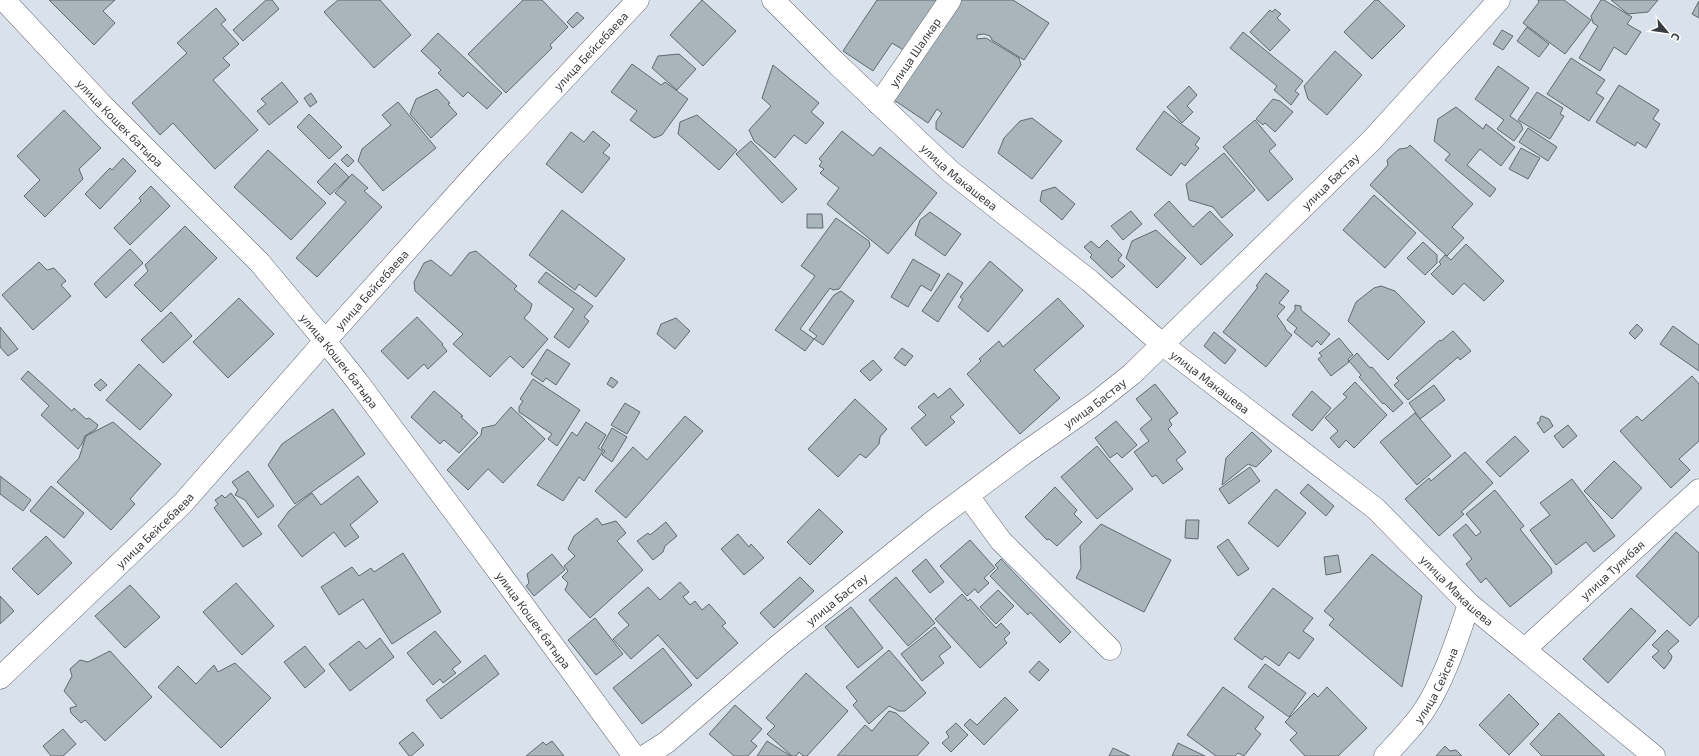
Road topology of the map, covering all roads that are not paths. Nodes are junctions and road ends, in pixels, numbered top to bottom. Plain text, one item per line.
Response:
1 (4, 0) edge
2 (638, 0) edge
3 (773, 0) edge
4 (950, 0) edge
5 (1499, 0) edge
6 (879, 104) junction
7 (325, 341) junction
8 (1163, 345) junction
9 (1699, 490) edge
10 (968, 496) junction
11 (1469, 604) junction
12 (1525, 649) junction
13 (1110, 650) dead end
14 (0, 678) edge
15 (634, 756) edge
16 (645, 756) edge
17 (1385, 756) edge
18 (1654, 756) edge

1 - 7 street, улица Кошек батыра
2 - 7 street, улица Бейсебаева
3 - 6 street, улица Макашева
4 - 6 street, улица Шалкар
5 - 8 street, улица Бастау
6 - 8 street, улица Макашева
7 - 14 street, улица Бейсебаева
7 - 15 street, улица Кошек батыра
8 - 10 street, улица Бастау
8 - 11 street, улица Макашева
9 - 12 street, улица Туякбая
10 - 13 street
10 - 16 street, улица Бастау
11 - 12 street, улица Макашева
11 - 17 street, улица Сейсена
12 - 18 street, улица Макашева

